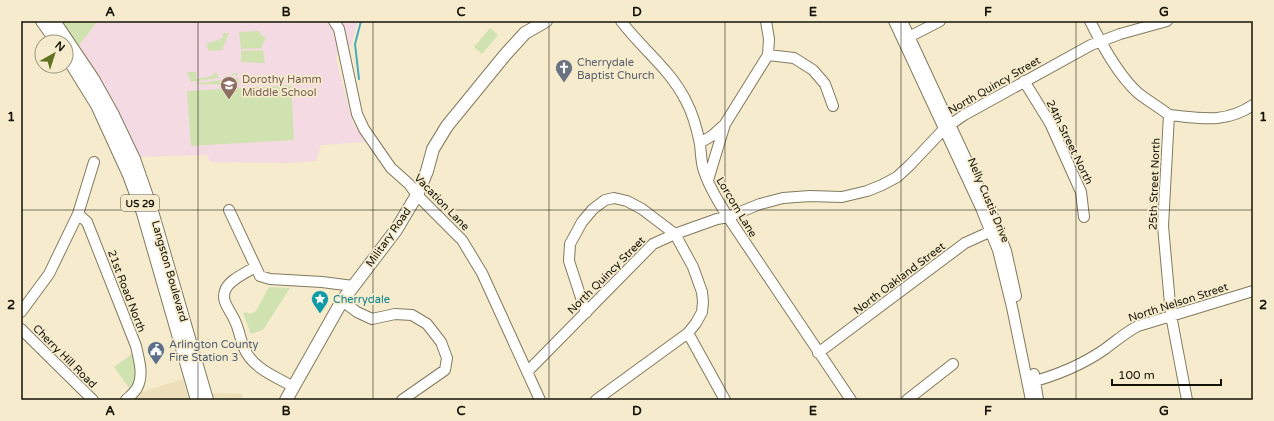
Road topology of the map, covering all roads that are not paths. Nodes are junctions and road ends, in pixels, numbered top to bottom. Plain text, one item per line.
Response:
1 (42, 21) edge
2 (54, 21) edge
3 (334, 21) edge
4 (546, 21) edge
5 (621, 21) edge
6 (766, 21) edge
7 (894, 21) edge
8 (902, 21) edge
9 (940, 21) edge
10 (1090, 21) edge
11 (1167, 21) edge
12 (51, 34) edge
13 (906, 39) junction
14 (1100, 41) junction
15 (768, 54) junction
16 (74, 68) edge
17 (1024, 81) junction
18 (1253, 105) edge
19 (833, 106) dead end
20 (1169, 115) junction
21 (725, 124) junction
22 (947, 126) junction
23 (700, 143) junction
24 (94, 162) dead end
25 (708, 180) junction
26 (417, 195) junction
27 (229, 210) dead end
28 (78, 214) junction
29 (728, 217) junction
30 (1084, 217) dead end
31 (994, 230) junction
32 (675, 234) junction
33 (256, 267) junction
34 (353, 286) junction
35 (1253, 290) edge
36 (342, 301) junction
37 (21, 312) edge
38 (586, 313) junction
39 (1171, 315) junction
40 (21, 329) edge
41 (688, 333) junction
42 (818, 353) junction
43 (953, 364) dead end
44 (528, 372) junction
45 (1032, 382) junction
46 (294, 387) junction
47 (93, 400) edge
48 (126, 400) edge
49 (197, 400) edge
50 (207, 400) edge
51 (286, 400) edge
52 (402, 400) edge
53 (540, 400) edge
54 (596, 400) edge
55 (725, 400) edge
56 (850, 400) edge
57 (907, 400) edge
58 (1031, 400) edge
59 (1038, 400) edge
60 (1187, 400) edge

1 - 12 main road
2 - 50 main road, Langston Boulevard / US 29
3 - 26 street, Vacation Lane
4 - 26 main road, Military Road
5 - 23 street, Lorcom Lane
6 - 15 street
7 - 13 street, Nelly Custis Drive
8 - 13 street, Nelly Custis Drive
9 - 13 street
10 - 14 street
11 - 14 street, North Quincy Street
13 - 22 street, Nelly Custis Drive
14 - 17 street, North Quincy Street
14 - 20 street
15 - 19 street
15 - 21 street
16 - 49 main road, Langston Boulevard / US 29
17 - 22 street, North Quincy Street
17 - 30 street, 24th Street North
18 - 20 street
20 - 39 street, 25th Street North
21 - 23 street
21 - 25 street
22 - 29 street, North Quincy Street
22 - 31 street, Nelly Custis Drive
23 - 25 street, Lorcom Lane
24 - 28 street
25 - 29 street, Lorcom Lane
26 - 34 main road, Military Road
26 - 44 street, Vacation Lane
27 - 33 street
28 - 37 street
28 - 48 street, 21st Road North
29 - 32 street, North Quincy Street
29 - 42 street, Lorcom Lane
31 - 42 street, North Oakland Street
31 - 45 street, Nelly Custis Drive
32 - 38 street, North Quincy Street
32 - 38 street
32 - 41 street
33 - 34 street
33 - 46 street
34 - 36 main road, Military Road
35 - 39 street, North Nelson Street
36 - 46 main road, Military Road
36 - 52 street
38 - 44 street, North Quincy Street
39 - 45 street, North Nelson Street
39 - 60 street, 25th Street North
40 - 47 street, Cherry Hill Road
41 - 54 street
41 - 55 street
42 - 56 street, Lorcom Lane
43 - 57 street
44 - 53 street, Vacation Lane
45 - 58 street, Nelly Custis Drive
45 - 59 street, Nelly Custis Drive
46 - 51 main road, Military Road

